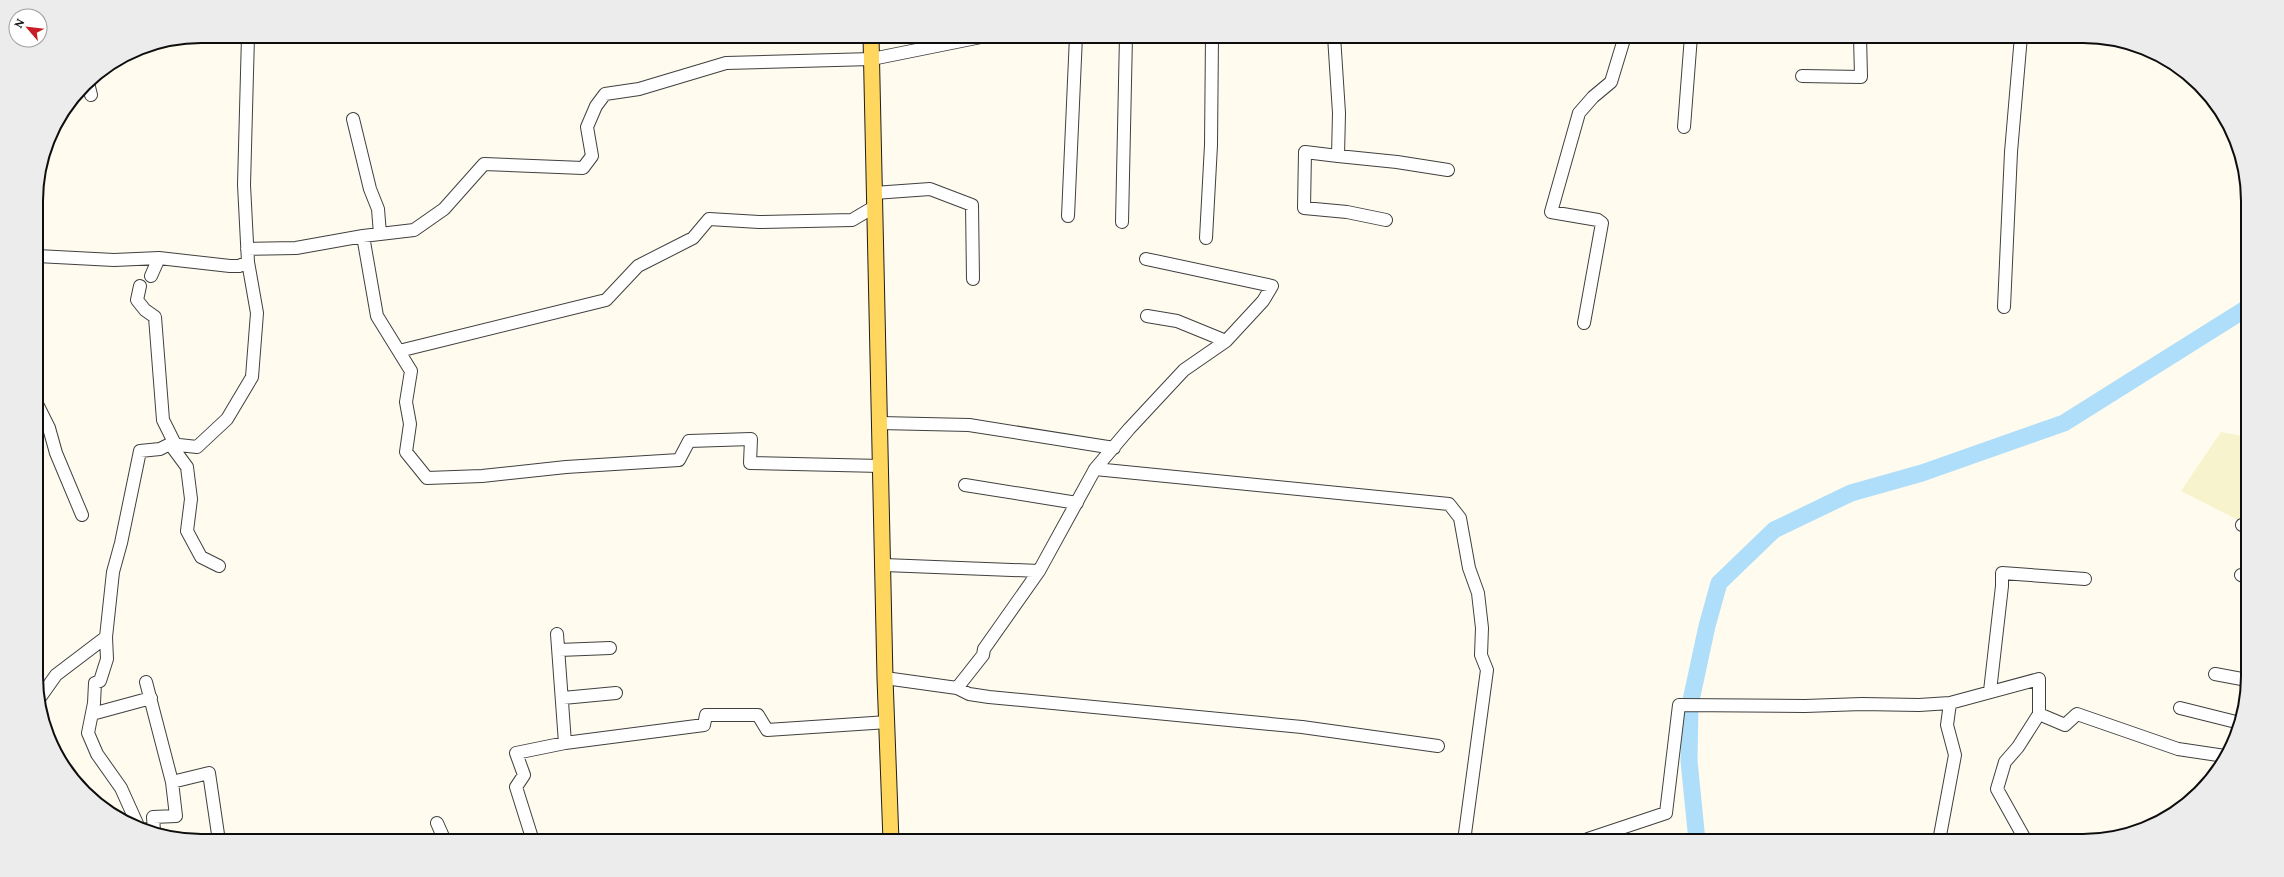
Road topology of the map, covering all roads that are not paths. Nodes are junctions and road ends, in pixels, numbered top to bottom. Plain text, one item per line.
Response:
1 (248, 43) edge
2 (872, 43) edge
3 (951, 43) edge
4 (1076, 43) edge
5 (1126, 43) edge
6 (1212, 43) edge
7 (1334, 43) edge
8 (1623, 43) edge
9 (1690, 43) edge
10 (1860, 43) edge
11 (2020, 43) edge
12 (872, 59) junction
13 (1802, 76) dead end
14 (353, 119) dead end
15 (1684, 126) dead end
16 (1338, 156) junction
17 (1448, 170) dead end
18 (874, 200) junction
19 (1068, 216) dead end
20 (1386, 220) dead end
21 (1122, 222) dead end
22 (380, 234) junction
23 (363, 236) junction
24 (1206, 238) dead end
25 (247, 249) junction
26 (43, 256) edge
27 (159, 258) junction
28 (1146, 259) dead end
29 (248, 262) junction
30 (151, 276) dead end
31 (973, 279) dead end
32 (140, 286) dead end
33 (2004, 308) dead end
34 (1147, 316) dead end
35 (1584, 323) dead end
36 (1226, 341) junction
37 (399, 351) junction
38 (43, 416) edge
39 (880, 423) junction
40 (173, 444) junction
41 (1114, 448) junction
42 (881, 466) junction
43 (1095, 469) junction
44 (965, 485) dead end
45 (1077, 503) junction
46 (82, 515) dead end
47 (884, 565) junction
48 (219, 566) dead end
49 (1039, 571) junction
50 (2085, 579) dead end
51 (557, 634) dead end
52 (106, 637) junction
53 (610, 648) dead end
54 (559, 650) junction
55 (2215, 674) dead end
56 (885, 678) junction
57 (2241, 679) edge
58 (146, 682) dead end
59 (957, 688) junction
60 (1990, 691) junction
61 (44, 692) edge
62 (616, 693) dead end
63 (151, 698) junction
64 (563, 698) junction
65 (1950, 703) junction
66 (2180, 708) dead end
67 (92, 714) junction
68 (2038, 714) junction
69 (888, 722) junction
70 (2235, 722) edge
71 (565, 743) junction
72 (1438, 746) dead end
73 (2220, 755) edge
74 (172, 782) junction
75 (136, 820) edge
76 (437, 823) dead end
77 (154, 827) edge
78 (218, 834) edge
79 (442, 834) edge
80 (531, 834) edge
81 (891, 834) edge
82 (1465, 834) edge
83 (1603, 834) edge
84 (1940, 834) edge
85 (2022, 834) edge

1 - 25 street
2 - 12 main road
3 - 12 street
4 - 19 street
5 - 21 street
6 - 24 street
7 - 16 street
8 - 35 street
9 - 15 street
10 - 13 street
11 - 33 street
12 - 18 main road
12 - 22 street
14 - 22 street
16 - 17 street
16 - 20 street
18 - 31 street
18 - 37 street
18 - 39 main road
22 - 23 street
23 - 25 street
23 - 37 street
25 - 29 street
26 - 27 street
27 - 29 street
27 - 30 street
28 - 36 street
29 - 40 street
32 - 40 street
34 - 36 street
36 - 41 street
37 - 42 street
38 - 46 street
39 - 41 street
39 - 42 main road
40 - 48 street
40 - 52 street
41 - 43 street
42 - 47 main road
43 - 45 street
43 - 82 street
44 - 45 street
45 - 49 street
47 - 49 street
47 - 56 main road
49 - 59 street
50 - 60 street
51 - 54 street
52 - 61 street
52 - 67 street
53 - 54 street
54 - 64 street
55 - 57 street
56 - 59 street
56 - 69 main road
58 - 63 street
59 - 72 street
60 - 65 street
60 - 68 street
62 - 64 street
63 - 67 street
63 - 74 street
64 - 71 street
65 - 83 street
65 - 84 street
66 - 70 street
67 - 75 street
68 - 73 street
68 - 85 street
69 - 71 street
69 - 81 main road
71 - 80 street
74 - 77 street
74 - 78 street
76 - 79 street

